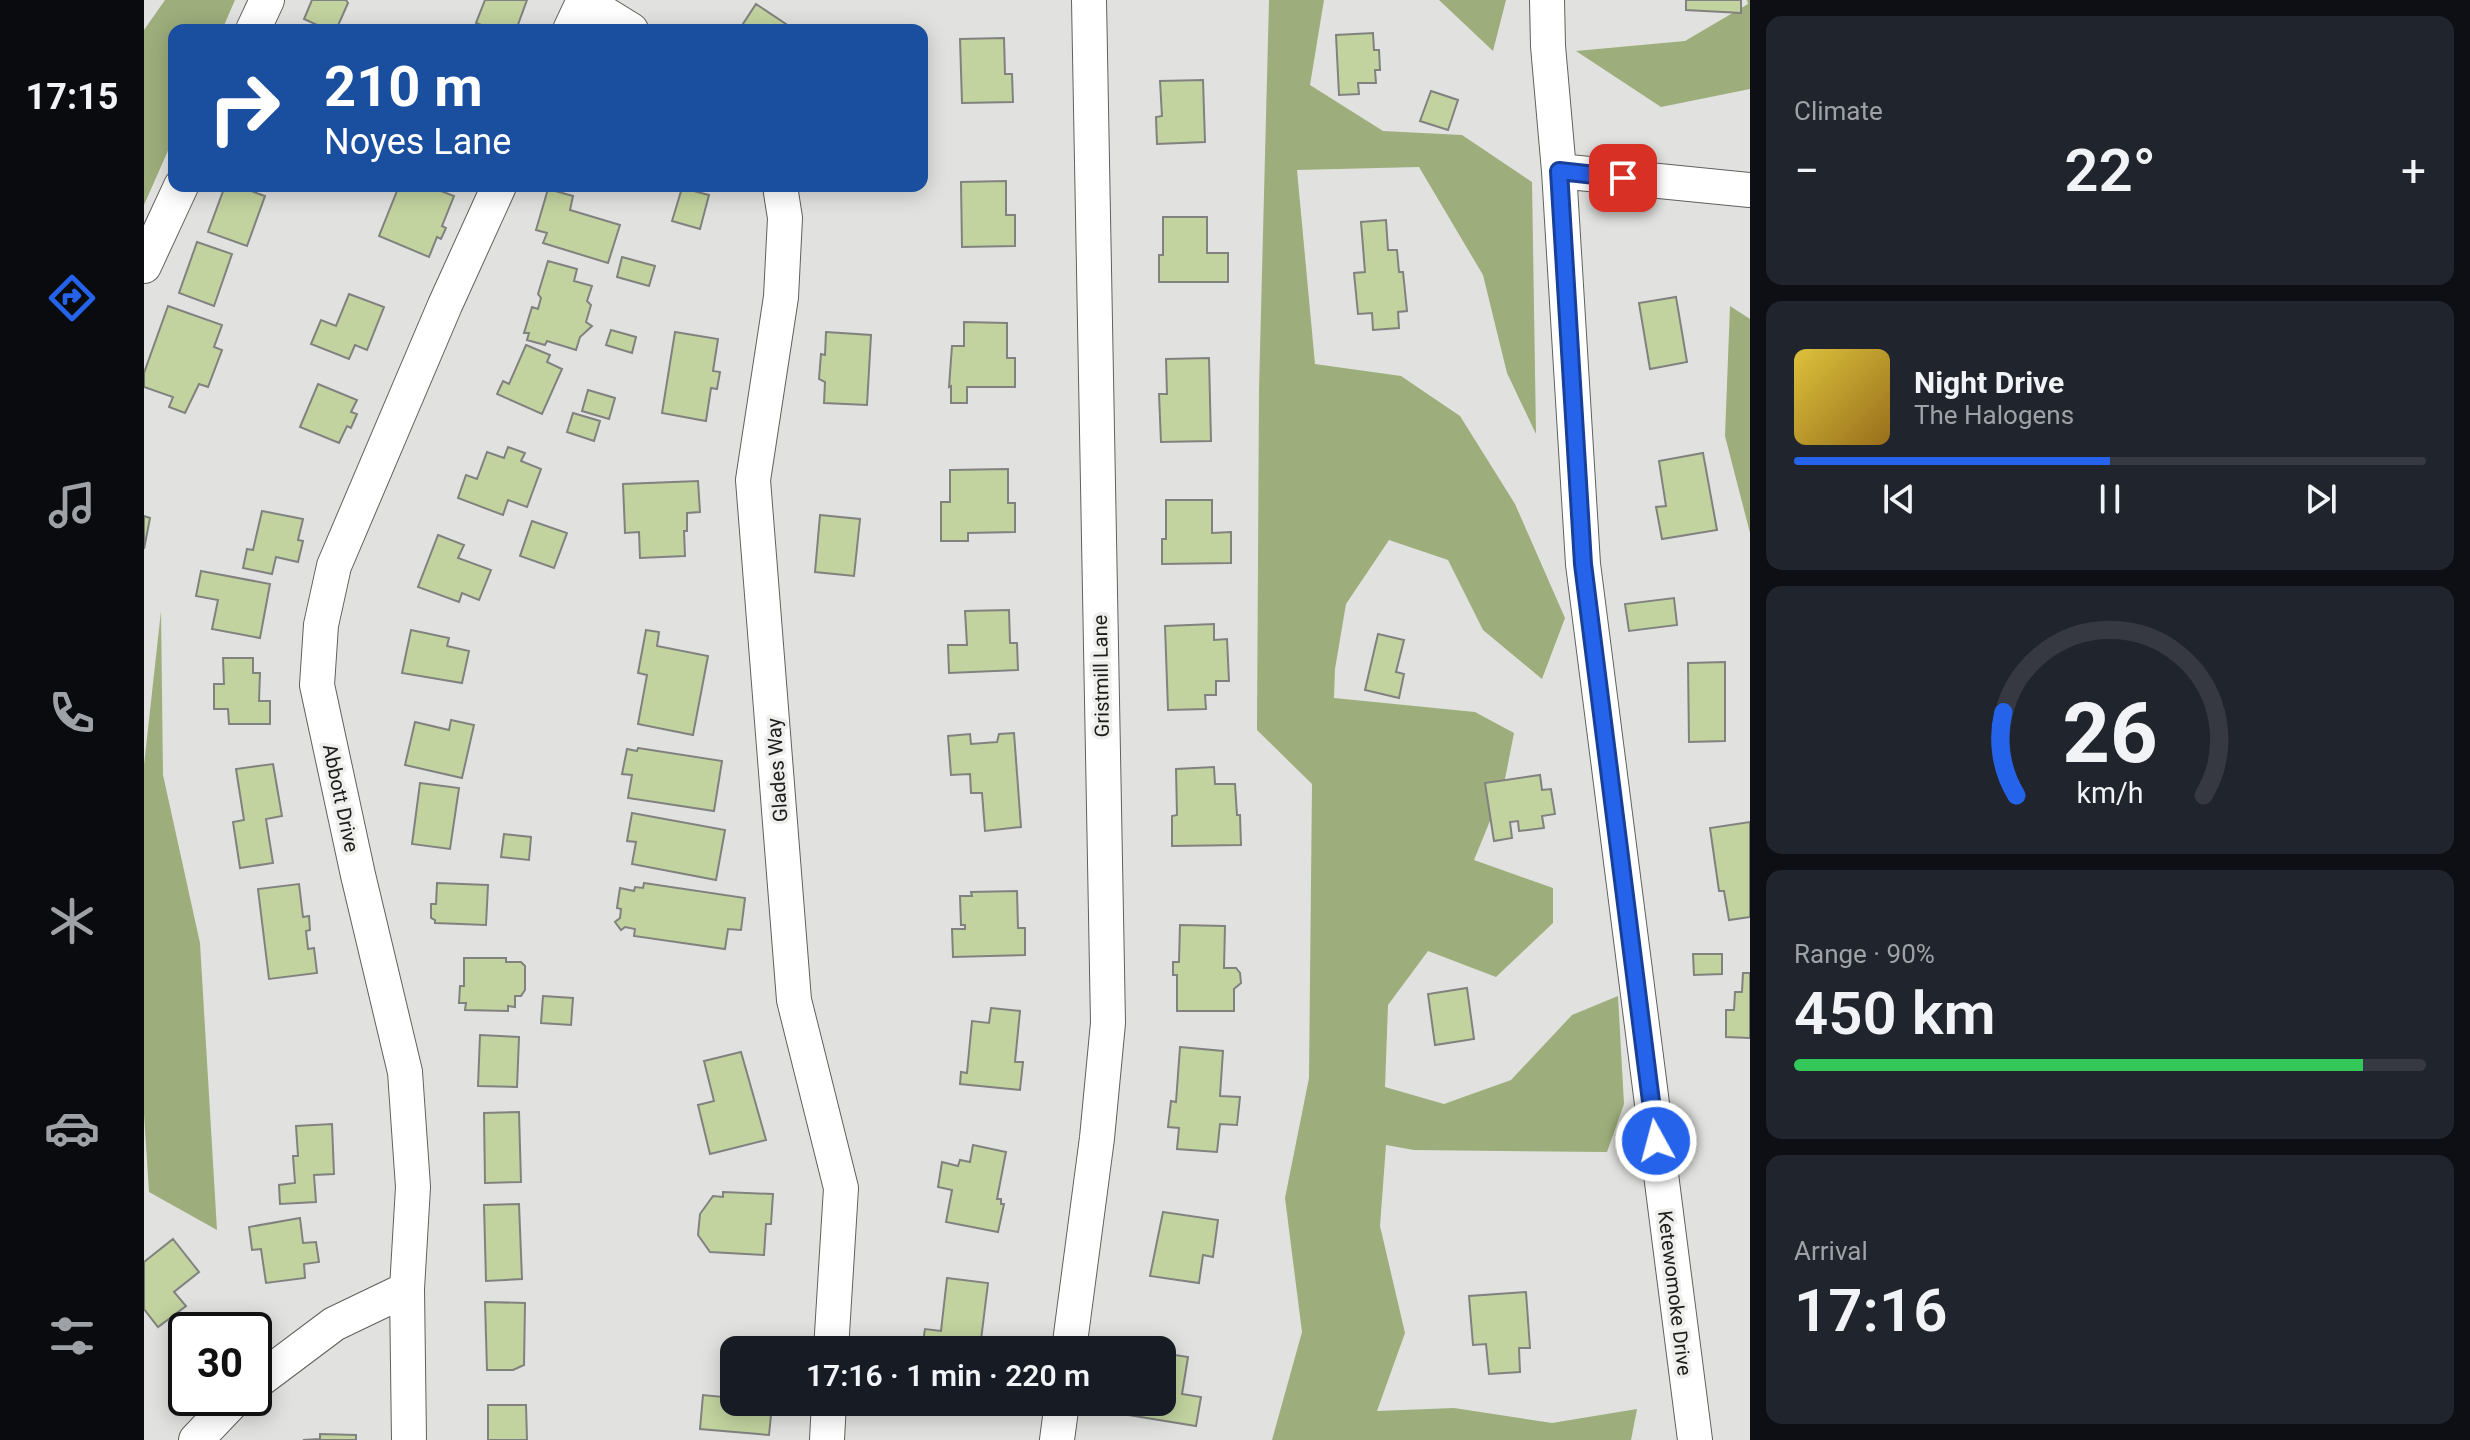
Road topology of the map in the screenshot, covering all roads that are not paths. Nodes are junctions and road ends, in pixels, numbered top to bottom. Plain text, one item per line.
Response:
1 (267, 0) edge
2 (584, 0) edge
3 (1089, 0) edge
4 (1547, 0) edge
5 (256, 24) edge
6 (573, 24) edge
7 (622, 24) edge
8 (1559, 171) junction
9 (1750, 190) edge
10 (178, 192) edge
11 (496, 192) edge
12 (781, 192) edge
13 (144, 266) edge
14 (407, 1289) junction
15 (832, 1336) edge
16 (1071, 1336) edge
17 (272, 1370) edge
18 (1688, 1392) junction
19 (219, 1416) edge
20 (828, 1416) edge
21 (1060, 1416) edge
22 (196, 1440) edge
23 (409, 1440) edge
24 (827, 1440) edge
25 (1057, 1440) edge
26 (1668, 1440) edge
27 (1695, 1440) edge

1 - 5 street
2 - 6 street
2 - 7 street
3 - 16 street, Gristmill Lane
4 - 8 street, Ketewomoke Drive
8 - 9 street
8 - 18 street, Ketewomoke Drive
10 - 13 street
11 - 14 street, Abbott Drive
12 - 15 street, Glades Way
14 - 17 street
14 - 23 street, Abbott Drive
18 - 26 street
18 - 27 street, Ketewomoke Drive
19 - 22 street
20 - 24 street
21 - 25 street

